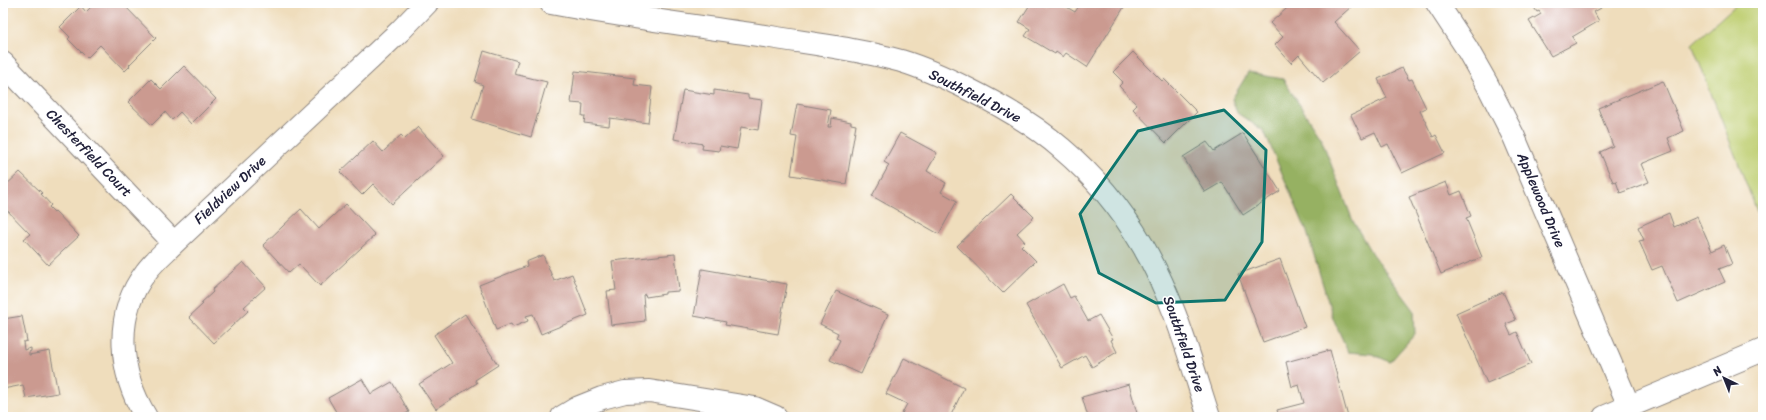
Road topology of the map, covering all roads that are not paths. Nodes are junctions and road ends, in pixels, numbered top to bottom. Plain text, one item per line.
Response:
1 (427, 3) edge
2 (551, 3) edge
3 (1437, 3) edge
4 (3, 62) edge
5 (174, 243) junction
6 (1763, 350) edge
7 (1629, 406) junction
8 (146, 417) edge
9 (562, 417) edge
10 (776, 417) edge
11 (1209, 417) edge
12 (1604, 417) edge

1 - 5 street, Fieldview Drive
2 - 11 street, Southfield Drive
3 - 7 street, Applewood Drive
4 - 5 street, Chesterfield Court
5 - 8 street, Fieldview Drive
6 - 7 street
7 - 12 street
9 - 10 street

